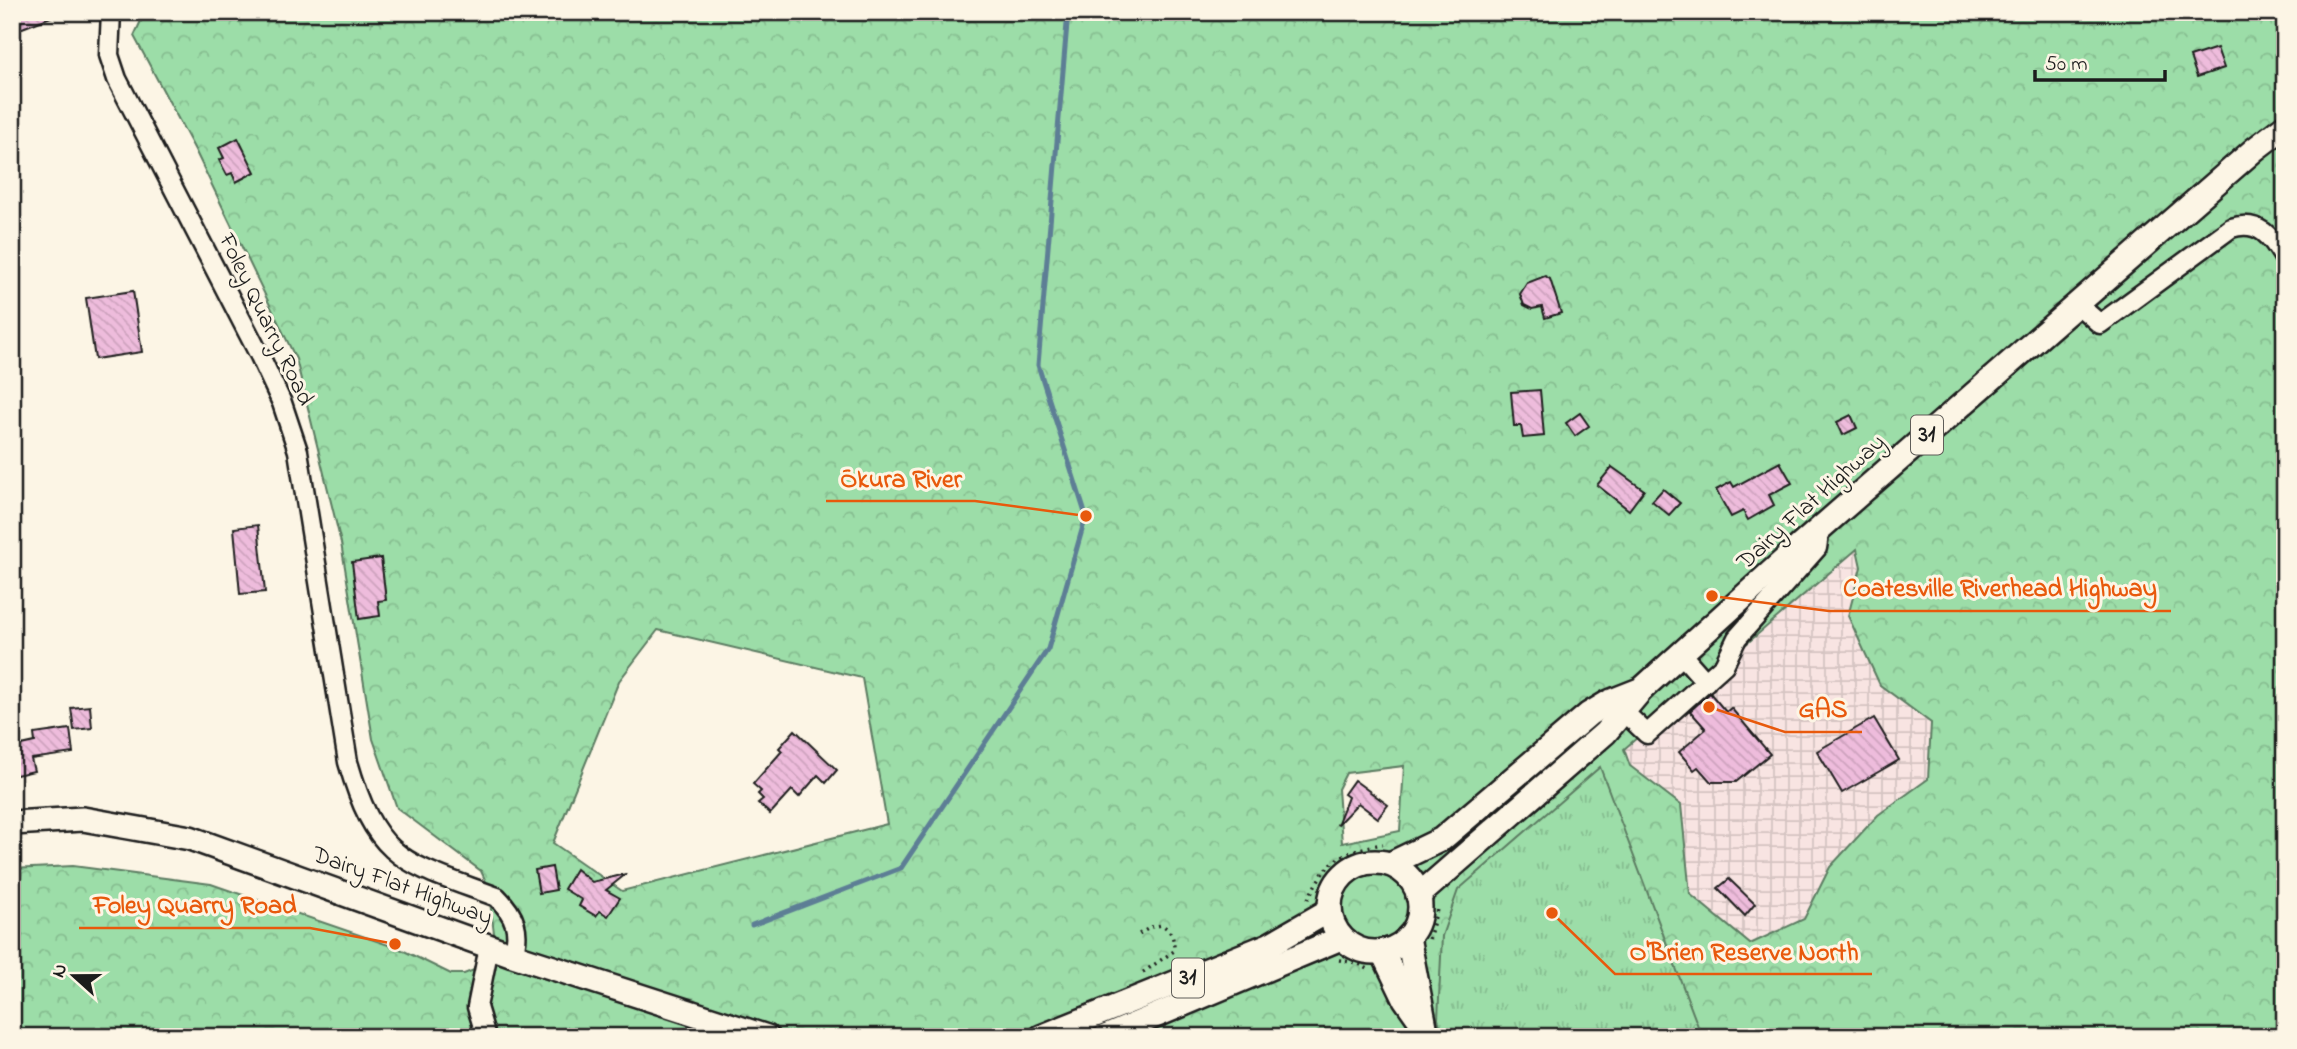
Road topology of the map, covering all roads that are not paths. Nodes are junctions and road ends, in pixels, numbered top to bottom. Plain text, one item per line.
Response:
1 (111, 12) edge
2 (2285, 126) edge
3 (2285, 260) edge
4 (2076, 303) junction
5 (1821, 528) junction
6 (1682, 655) junction
7 (1706, 682) junction
8 (1642, 689) junction
9 (1625, 713) junction
10 (12, 823) edge
11 (1390, 864) junction
12 (1418, 896) junction
13 (1330, 910) junction
14 (1341, 937) junction
15 (1418, 939) junction
16 (489, 947) junction
17 (1382, 951) junction
18 (513, 955) junction
19 (1425, 1030) edge
20 (486, 1037) edge
21 (767, 1037) edge
22 (1041, 1037) edge
23 (1105, 1037) edge

1 - 18 street, Foley Quarry Road
2 - 4 main road, Dairy Flat Highway / 31
3 - 4 street
4 - 5 main road, Dairy Flat Highway / 31
5 - 6 main road, Dairy Flat Highway / 31
5 - 7 street
6 - 7 street
6 - 8 main road, Dairy Flat Highway / 31
7 - 9 street
8 - 9 main road
8 - 11 main road, Dairy Flat Highway / 31
9 - 12 main road
10 - 16 main road, Dairy Flat Highway
11 - 12 main road
11 - 13 main road
12 - 15 main road
13 - 14 main road
13 - 22 main road, 31
14 - 17 main road
14 - 23 main road
15 - 17 main road
15 - 19 main road
16 - 18 main road, Dairy Flat Highway
16 - 20 street
17 - 19 main road
18 - 21 main road, Dairy Flat Highway

